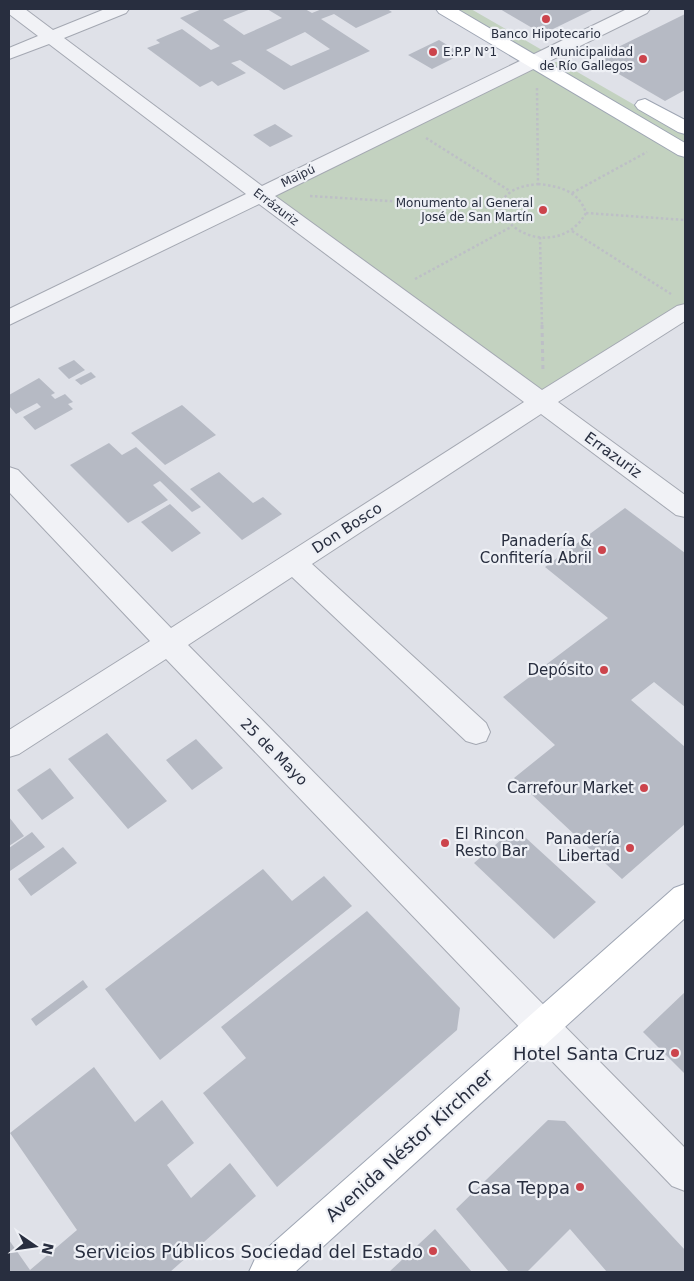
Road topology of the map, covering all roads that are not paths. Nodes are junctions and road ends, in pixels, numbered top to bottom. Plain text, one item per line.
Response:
1 (14, 9) edge
2 (120, 9) edge
3 (445, 9) edge
4 (641, 9) edge
5 (487, 14) dead end
6 (52, 37) junction
7 (554, 53) junction
8 (9, 54) edge
9 (535, 62) junction
10 (595, 76) dead end
11 (628, 95) dead end
12 (685, 128) edge
13 (685, 151) edge
14 (259, 194) junction
15 (681, 304) edge
16 (9, 318) edge
17 (540, 402) junction
18 (9, 476) edge
19 (685, 508) edge
20 (294, 563) junction
21 (168, 645) junction
22 (476, 732) dead end
23 (9, 745) edge
24 (685, 898) edge
25 (542, 1024) junction
26 (685, 1173) edge
27 (268, 1272) edge

1 - 6 street, Errázuriz
2 - 6 street
3 - 9 main road
4 - 7 street, Maipú
5 - 7 main road
6 - 8 street
6 - 14 street, Errázuriz
7 - 9 street, Maipú
7 - 10 main road
9 - 13 main road
9 - 14 street, Maipú
11 - 12 main road
14 - 16 street, Maipú
14 - 17 street, Errázuriz
15 - 17 street, Don Bosco
17 - 19 street, Errazuriz
17 - 20 street, Don Bosco
18 - 21 street, 25 de Mayo
20 - 21 street, Don Bosco
20 - 22 street
21 - 23 street, Don Bosco
21 - 25 street, 25 de Mayo
24 - 25 main road, Avenida Néstor Kirchner
25 - 26 street, 25 de Mayo
25 - 27 main road, Avenida Néstor Kirchner

